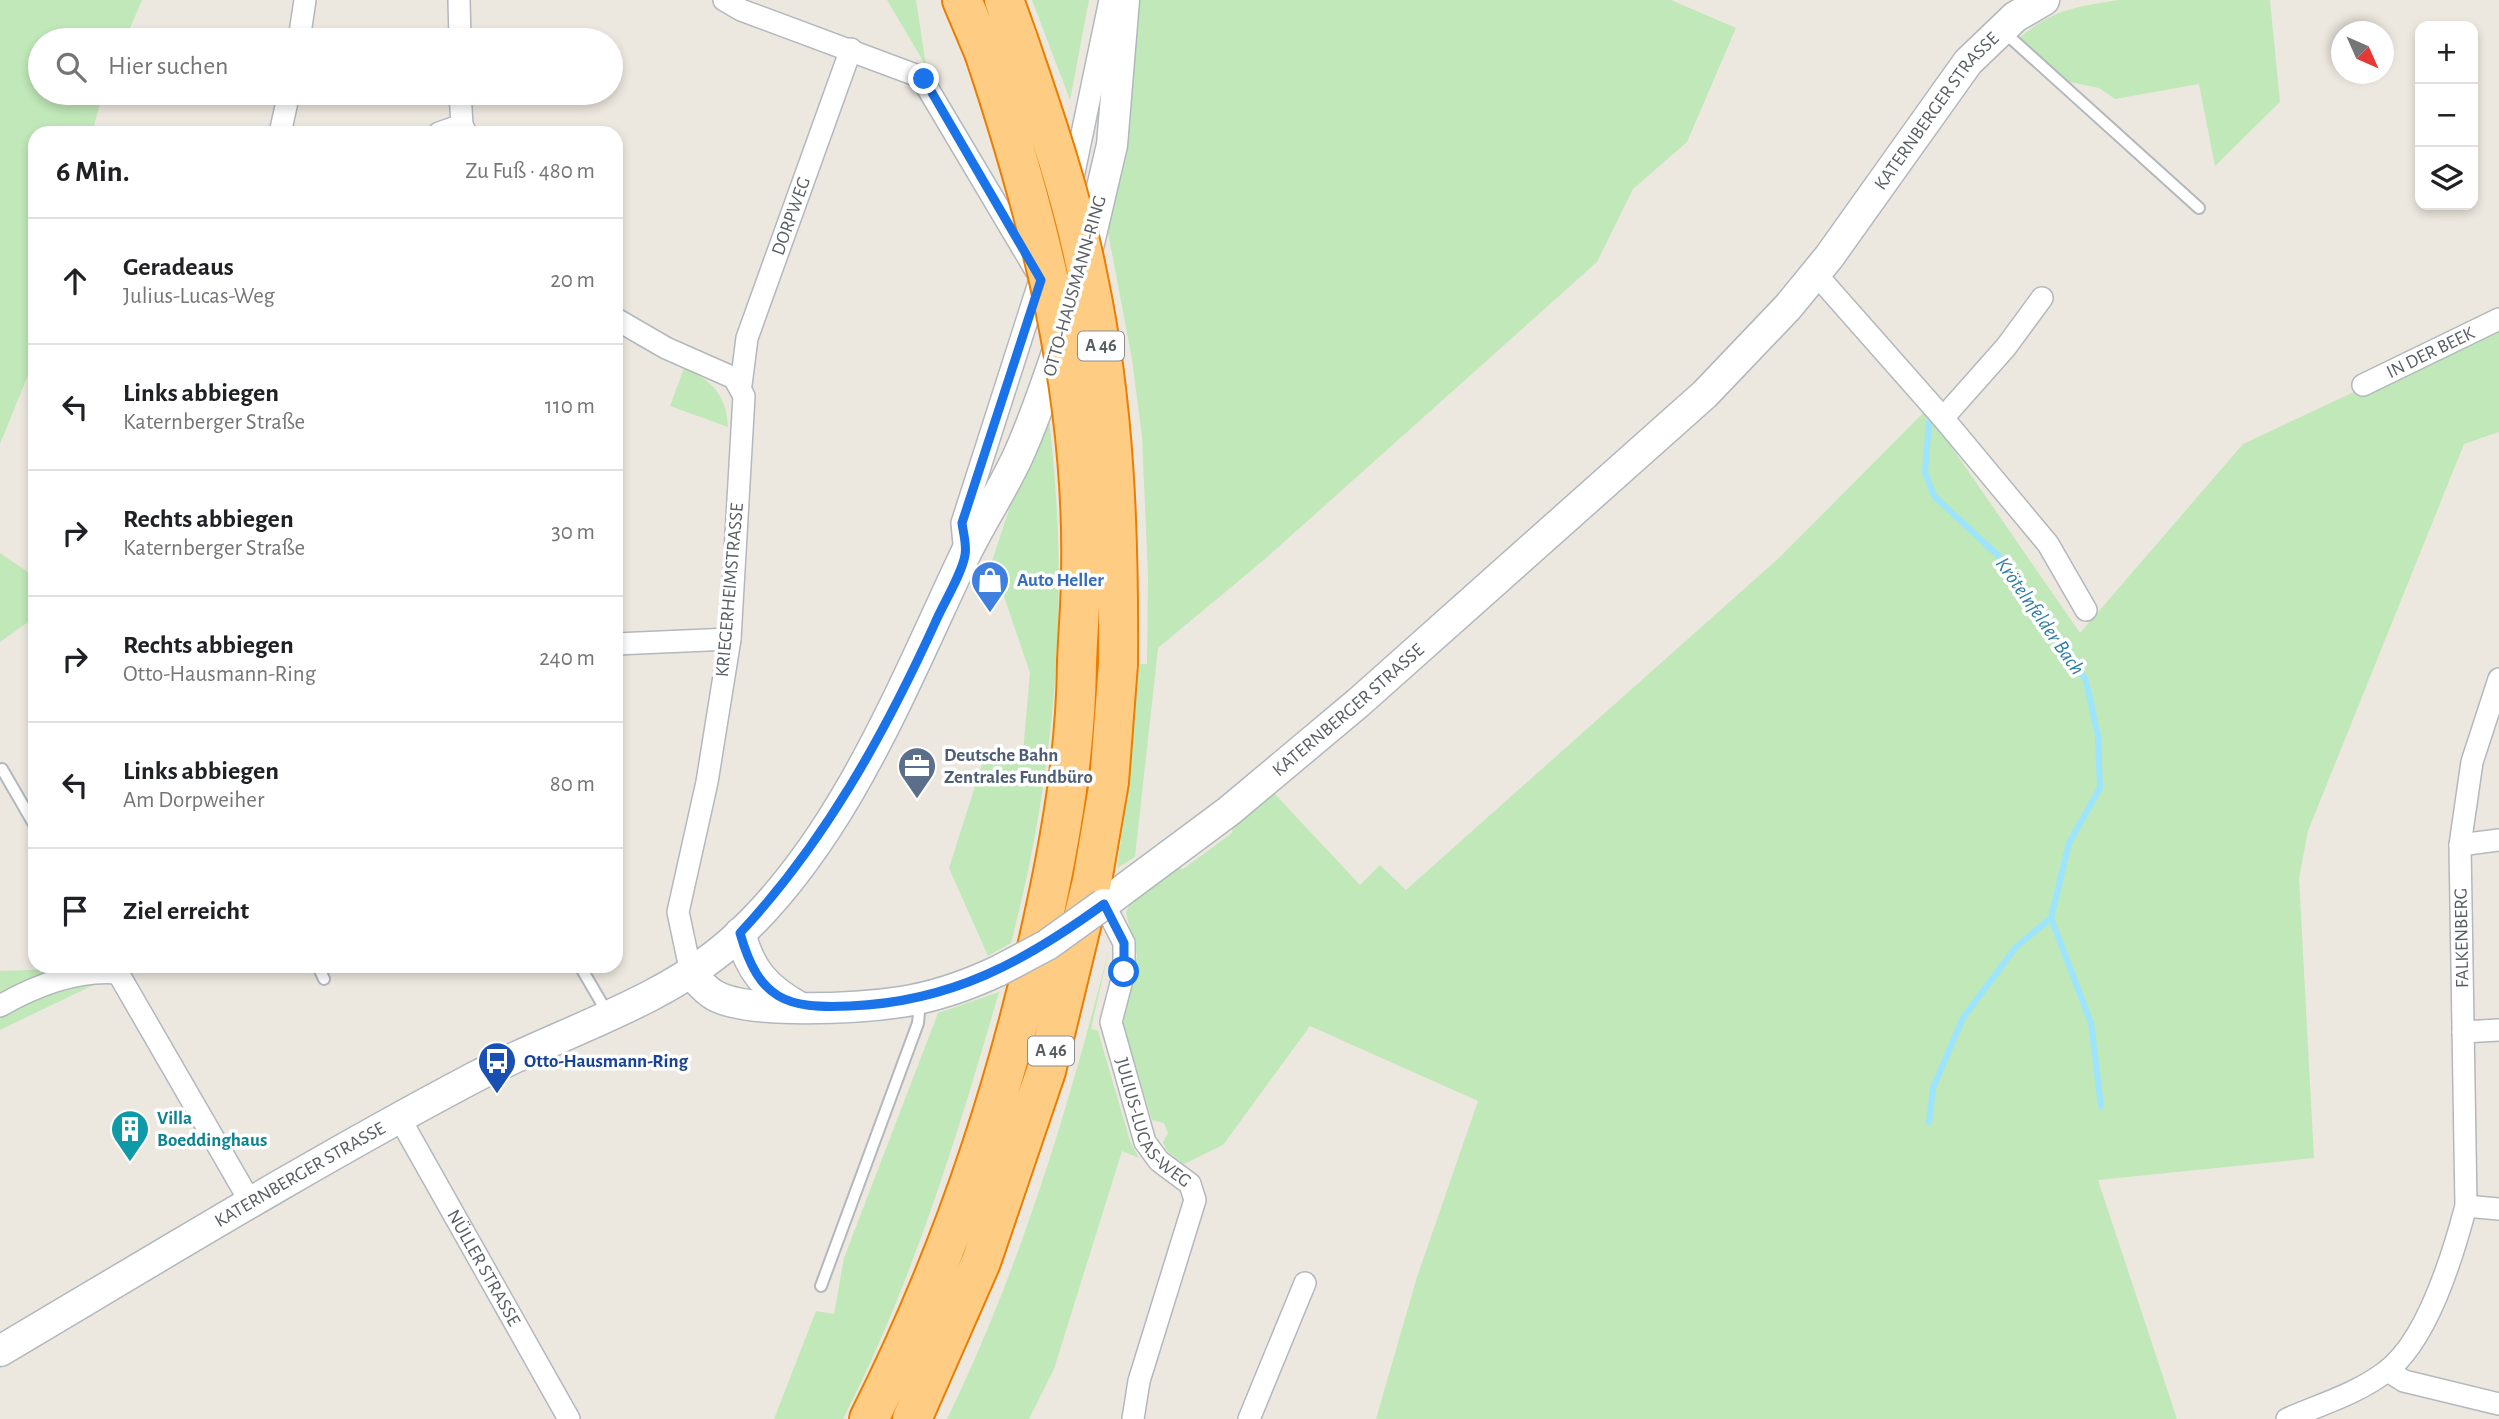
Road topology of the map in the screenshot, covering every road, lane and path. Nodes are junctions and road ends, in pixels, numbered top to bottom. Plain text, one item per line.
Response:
1 (305, 0) edge
2 (459, 0) edge
3 (724, 0) edge
4 (961, 0) edge
5 (1004, 0) edge
6 (1110, 0) edge
7 (1124, 0) edge
8 (2044, 0) edge
9 (301, 28) edge
10 (460, 28) edge
11 (2001, 29) junction
12 (851, 49) junction
13 (286, 105) edge
14 (461, 105) edge
15 (282, 126) edge
16 (464, 126) edge
17 (2199, 208) dead end
18 (1815, 273) junction
19 (1041, 280) junction
20 (2042, 298) dead end
21 (2499, 319) edge
22 (623, 323) edge
23 (2363, 385) dead end
24 (741, 386) junction
25 (1943, 418) junction
26 (965, 554) junction
27 (2086, 610) dead end
28 (730, 639) junction
29 (623, 644) edge
30 (2499, 678) edge
31 (2, 769) edge
32 (28, 814) edge
33 (2499, 840) edge
34 (2460, 845) junction
35 (1104, 904) junction
36 (740, 933) junction
37 (89, 973) edge
38 (117, 973) edge
39 (321, 973) edge
40 (584, 973) edge
41 (691, 973) junction
42 (324, 979) dead end
43 (920, 997) junction
44 (0, 1006) edge
45 (799, 1007) junction
46 (608, 1014) junction
47 (2499, 1030) edge
48 (2463, 1032) junction
49 (399, 1117) junction
50 (251, 1203) junction
51 (2466, 1206) junction
52 (2499, 1209) edge
53 (1306, 1283) dead end
54 (821, 1286) dead end
55 (0, 1350) edge
56 (2388, 1371) junction
57 (2499, 1404) edge
58 (569, 1419) edge
59 (869, 1419) edge
60 (912, 1419) edge
61 (1133, 1419) edge
62 (1249, 1419) edge
63 (2287, 1419) edge

1 - 9 street
2 - 10 street
3 - 12 street
4 - 59 highway, A 46, bridge
5 - 60 highway, A 46, bridge
6 - 19 street, OTTO-HAUSMANN-RING
7 - 26 street, OTTO-HAUSMANN-RING
8 - 11 street
11 - 17 lane, KATERNBERGER STRASSE
11 - 18 street, KATERNBERGER STRASSE
12 - 19 street
12 - 24 street, DORPWEG
13 - 15 street
14 - 16 street
18 - 25 street
18 - 35 street, KATERNBERGER STRASSE
19 - 26 street, OTTO-HAUSMANN-RING
20 - 25 street
21 - 23 street, IN DER BEEK
22 - 24 street
24 - 28 street, KRIEGERHEIMSTRASSE
25 - 27 street
26 - 36 street, OTTO-HAUSMANN-RING
28 - 29 street
28 - 41 street, KRIEGERHEIMSTRASSE
30 - 34 street, FALKENBERG
31 - 32 lane
33 - 34 street
34 - 48 street, FALKENBERG
35 - 43 street, KATERNBERGER STRASSE, bridge
35 - 61 street, JULIUS-LUCAS-WEG
36 - 41 street, KATERNBERGER STRASSE
36 - 45 street
37 - 44 street
38 - 50 street
39 - 42 lane
40 - 46 lane
41 - 45 street, KATERNBERGER STRASSE
41 - 46 street, KATERNBERGER STRASSE
43 - 45 street, KATERNBERGER STRASSE
43 - 54 lane
46 - 49 street, KATERNBERGER STRASSE
47 - 48 street
48 - 51 street, FALKENBERG
49 - 50 street, KATERNBERGER STRASSE
49 - 58 street, NÜLLER STRASSE
50 - 55 street, KATERNBERGER STRASSE
51 - 52 street
51 - 56 street, FALKENBERG
53 - 62 street
56 - 57 street
56 - 63 street, FALKENBERG

